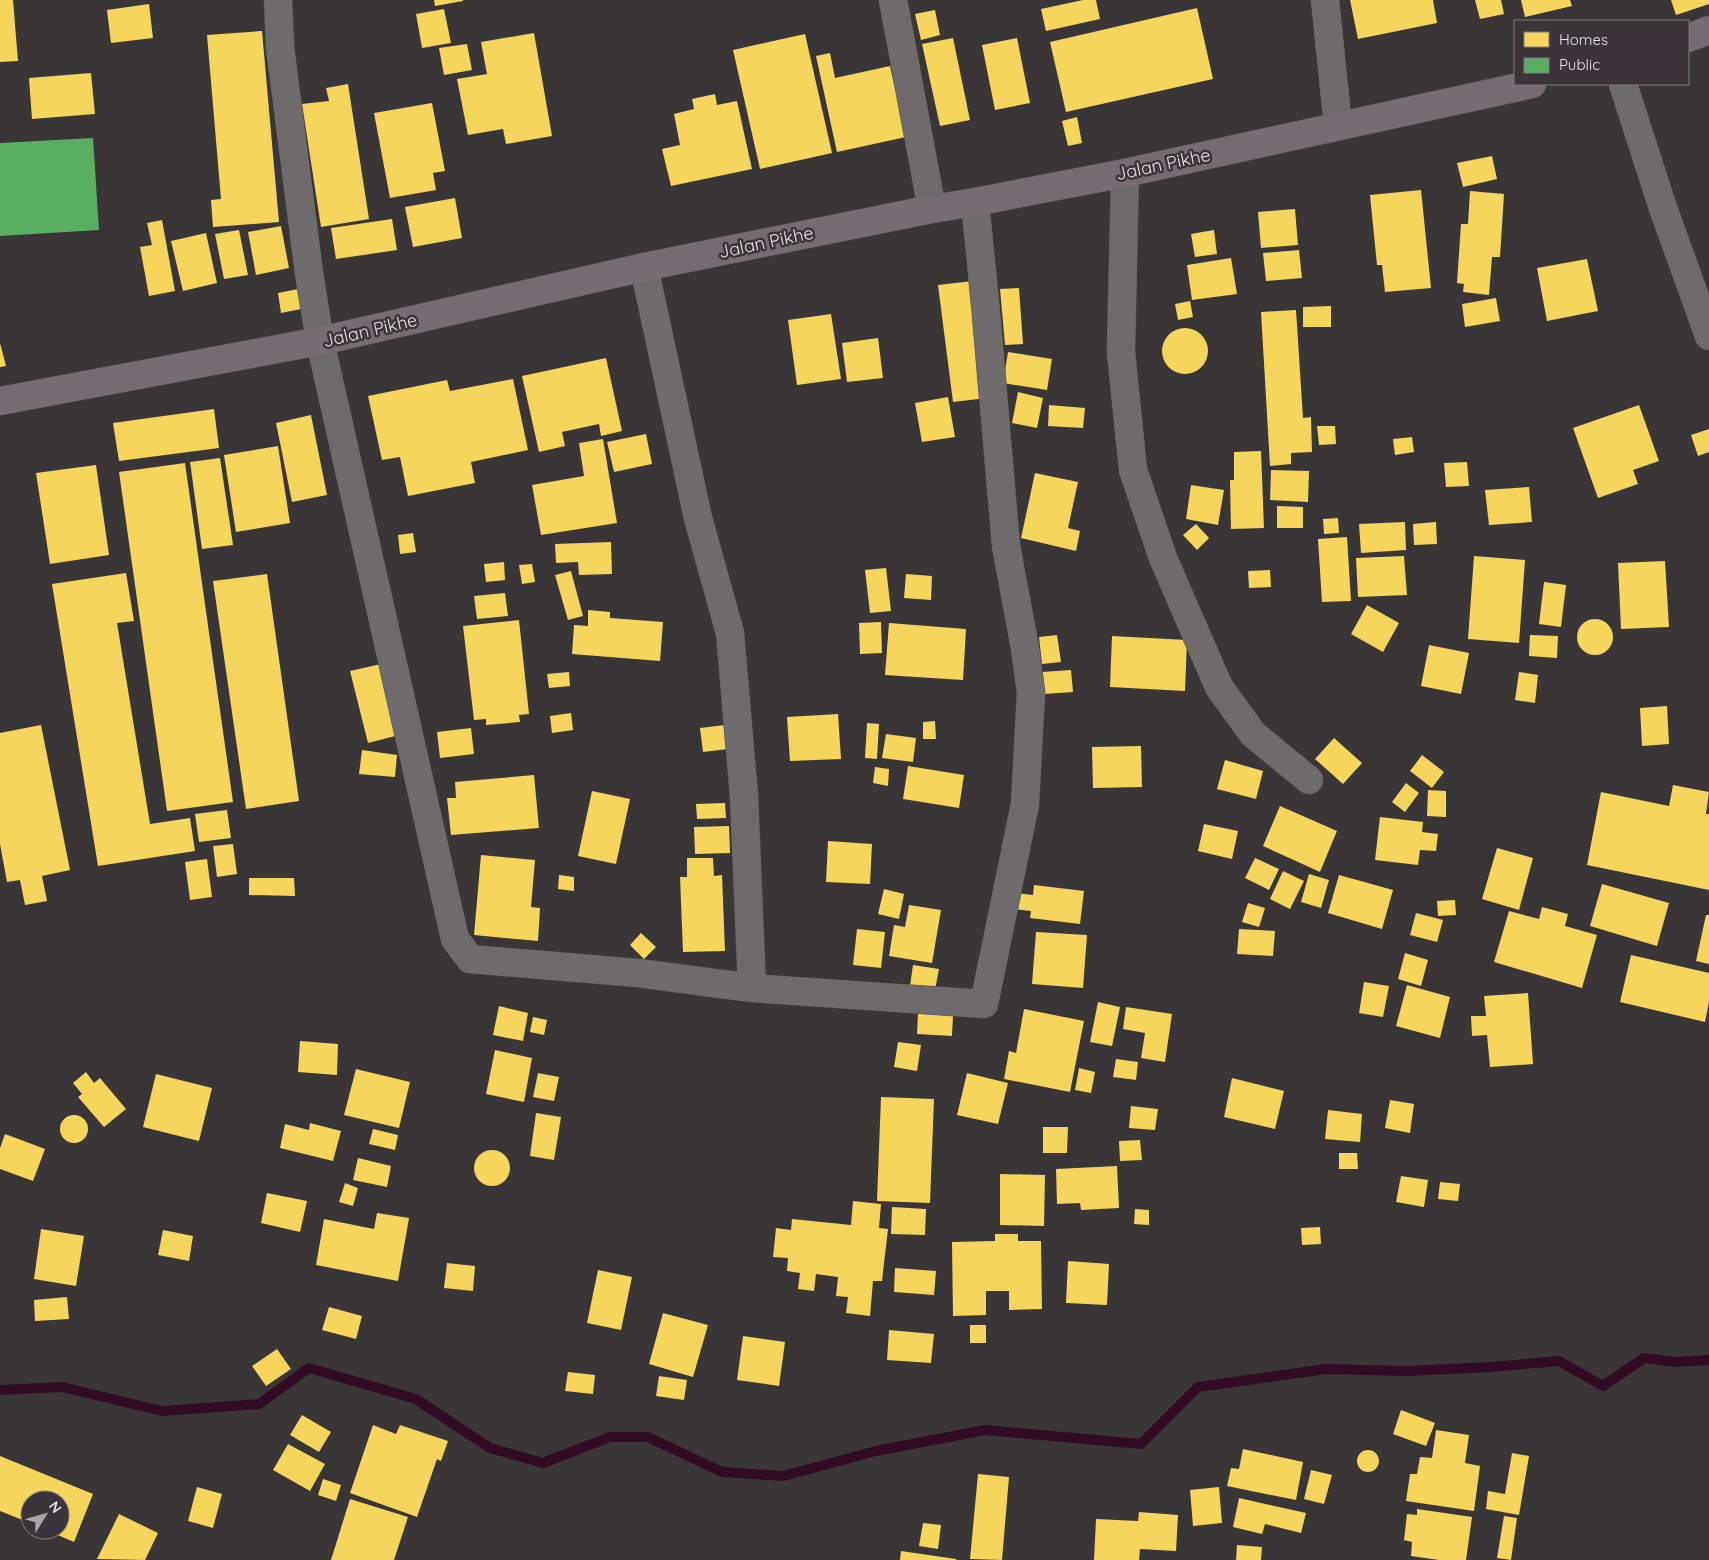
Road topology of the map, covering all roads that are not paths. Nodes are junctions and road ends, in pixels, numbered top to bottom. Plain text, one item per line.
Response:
1 (278, 0) edge
2 (893, 0) edge
3 (1326, 0) edge
4 (1709, 30) edge
5 (1689, 38) edge
6 (1527, 85) edge
7 (1623, 85) edge
8 (1338, 126) junction
9 (1125, 173) junction
10 (975, 202) junction
11 (932, 209) junction
12 (644, 267) junction
13 (1709, 336) edge
14 (320, 341) junction
15 (0, 401) edge
16 (1309, 780) dead end
17 (752, 988) junction

1 - 14 street
2 - 11 street
3 - 8 street
4 - 5 highway
6 - 8 highway, Jalan Pikhe
7 - 13 street
8 - 9 highway, Jalan Pikhe
9 - 10 highway, Jalan Pikhe
9 - 16 street
10 - 11 highway, Jalan Pikhe
10 - 17 street
11 - 12 highway, Jalan Pikhe
12 - 14 highway, Jalan Pikhe
12 - 17 street
14 - 15 highway, Jalan Pikhe
14 - 17 street

